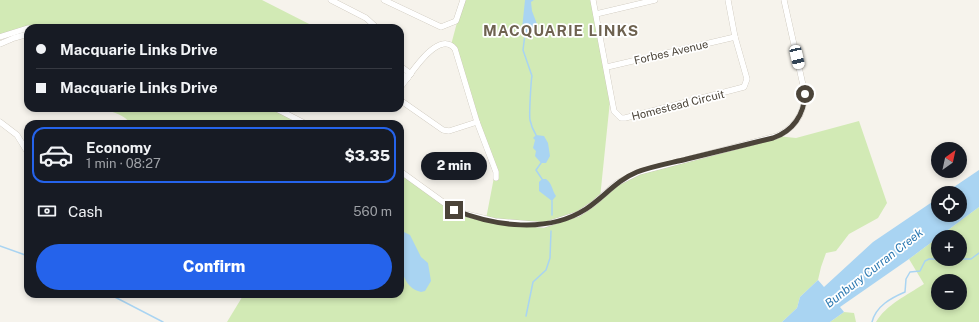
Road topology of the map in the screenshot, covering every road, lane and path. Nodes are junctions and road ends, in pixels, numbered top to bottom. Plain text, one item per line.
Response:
1 (331, 0) edge
2 (384, 0) edge
3 (463, 0) edge
4 (593, 0) edge
5 (655, 0) edge
6 (728, 0) edge
7 (784, 0) edge
8 (596, 14) junction
9 (373, 24) edge
10 (24, 29) edge
11 (24, 35) edge
12 (0, 37) edge
13 (735, 37) junction
14 (0, 44) edge
15 (607, 67) junction
16 (404, 70) edge
17 (404, 74) edge
18 (409, 76) junction
19 (404, 83) edge
20 (404, 103) edge
21 (283, 112) edge
22 (298, 120) edge
23 (0, 122) edge
24 (477, 122) junction
25 (24, 146) edge
26 (404, 174) edge
27 (496, 178) dead end

1 - 9 street
2 - 3 street
4 - 8 street, Homestead Circuit
5 - 8 street
6 - 13 street, Homestead Circuit
7 - 26 street
8 - 15 street, Homestead Circuit
10 - 12 street
11 - 14 street
13 - 15 street, Forbes Avenue
13 - 15 street, Homestead Circuit
16 - 18 street
17 - 18 street
18 - 19 street
18 - 24 street
20 - 24 street
21 - 22 street
23 - 25 street
24 - 27 street

